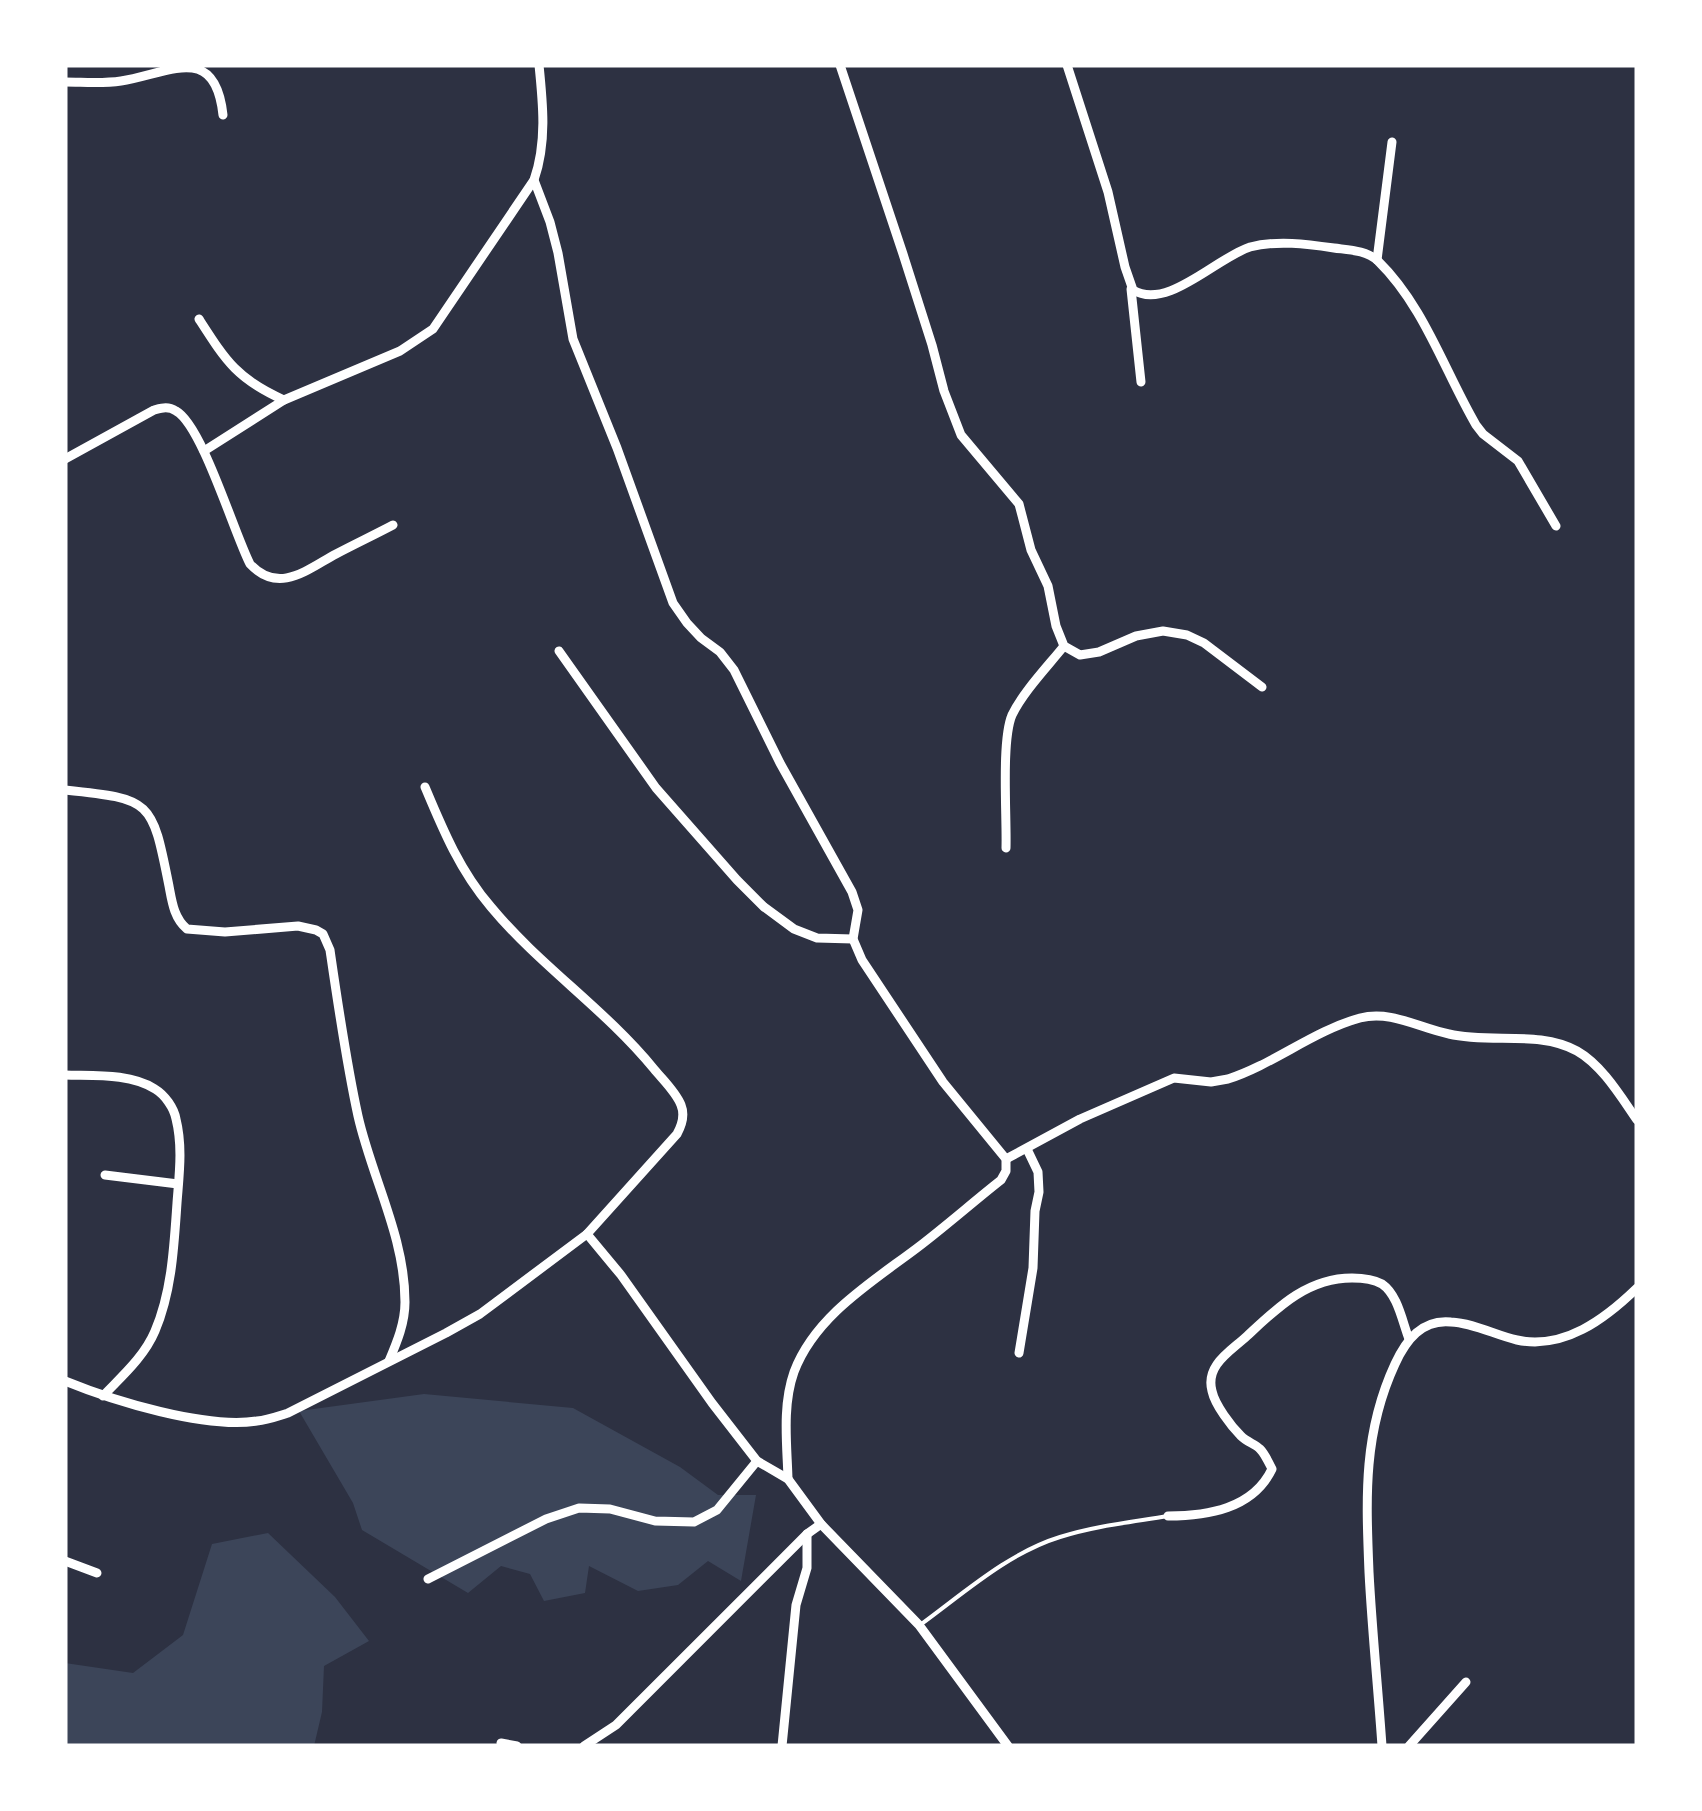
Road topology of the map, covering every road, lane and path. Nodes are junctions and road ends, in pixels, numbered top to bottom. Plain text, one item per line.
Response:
1 (540, 65) edge
2 (840, 65) edge
3 (1066, 65) edge
4 (65, 82) edge
5 (223, 115) dead end
6 (1392, 142) dead end
7 (534, 180) junction
8 (1377, 260) junction
9 (1130, 286) junction
10 (200, 319) dead end
11 (1141, 382) dead end
12 (284, 400) junction
13 (204, 451) junction
14 (65, 459) edge
15 (394, 526) dead end
16 (1556, 526) dead end
17 (1064, 646) junction
18 (559, 651) dead end
19 (1262, 687) dead end
20 (425, 787) dead end
21 (65, 790) edge
22 (1006, 848) dead end
23 (852, 939) junction
24 (65, 1075) edge
25 (1637, 1120) edge
26 (1027, 1149) junction
27 (1006, 1159) junction
28 (106, 1175) dead end
29 (178, 1184) junction
30 (587, 1234) junction
31 (1637, 1288) edge
32 (1409, 1339) junction
33 (1019, 1353) dead end
34 (389, 1360) junction
35 (65, 1380) edge
36 (103, 1396) junction
37 (757, 1461) junction
38 (788, 1479) junction
39 (1168, 1516) joint
40 (822, 1524) junction
41 (807, 1534) junction
42 (65, 1561) edge
43 (97, 1573) dead end
44 (428, 1578) dead end
45 (919, 1626) junction
46 (1466, 1682) dead end
47 (500, 1743) dead end
48 (517, 1746) edge
49 (584, 1746) edge
50 (782, 1746) edge
51 (1008, 1746) edge
52 (1382, 1746) edge
53 (1409, 1746) edge

1 - 7 street
2 - 17 street
3 - 9 street
4 - 5 street
6 - 8 street
7 - 12 street
7 - 23 street
8 - 9 street
8 - 16 street
9 - 11 street
10 - 12 street
12 - 13 street
13 - 14 street
13 - 15 street
17 - 19 street
17 - 22 street
18 - 23 street
20 - 30 street
21 - 34 street
23 - 27 street
24 - 29 street
25 - 26 street
26 - 27 street
26 - 33 street
27 - 38 street
28 - 29 street
29 - 36 street
30 - 34 street
30 - 37 street
31 - 32 street
32 - 39 street
32 - 52 street
34 - 36 street
35 - 36 street
37 - 38 street
37 - 44 street
38 - 40 street
39 - 45 lane
40 - 41 street
40 - 45 street
41 - 49 street
41 - 50 street
42 - 43 street
45 - 51 street
46 - 53 street
47 - 48 street

